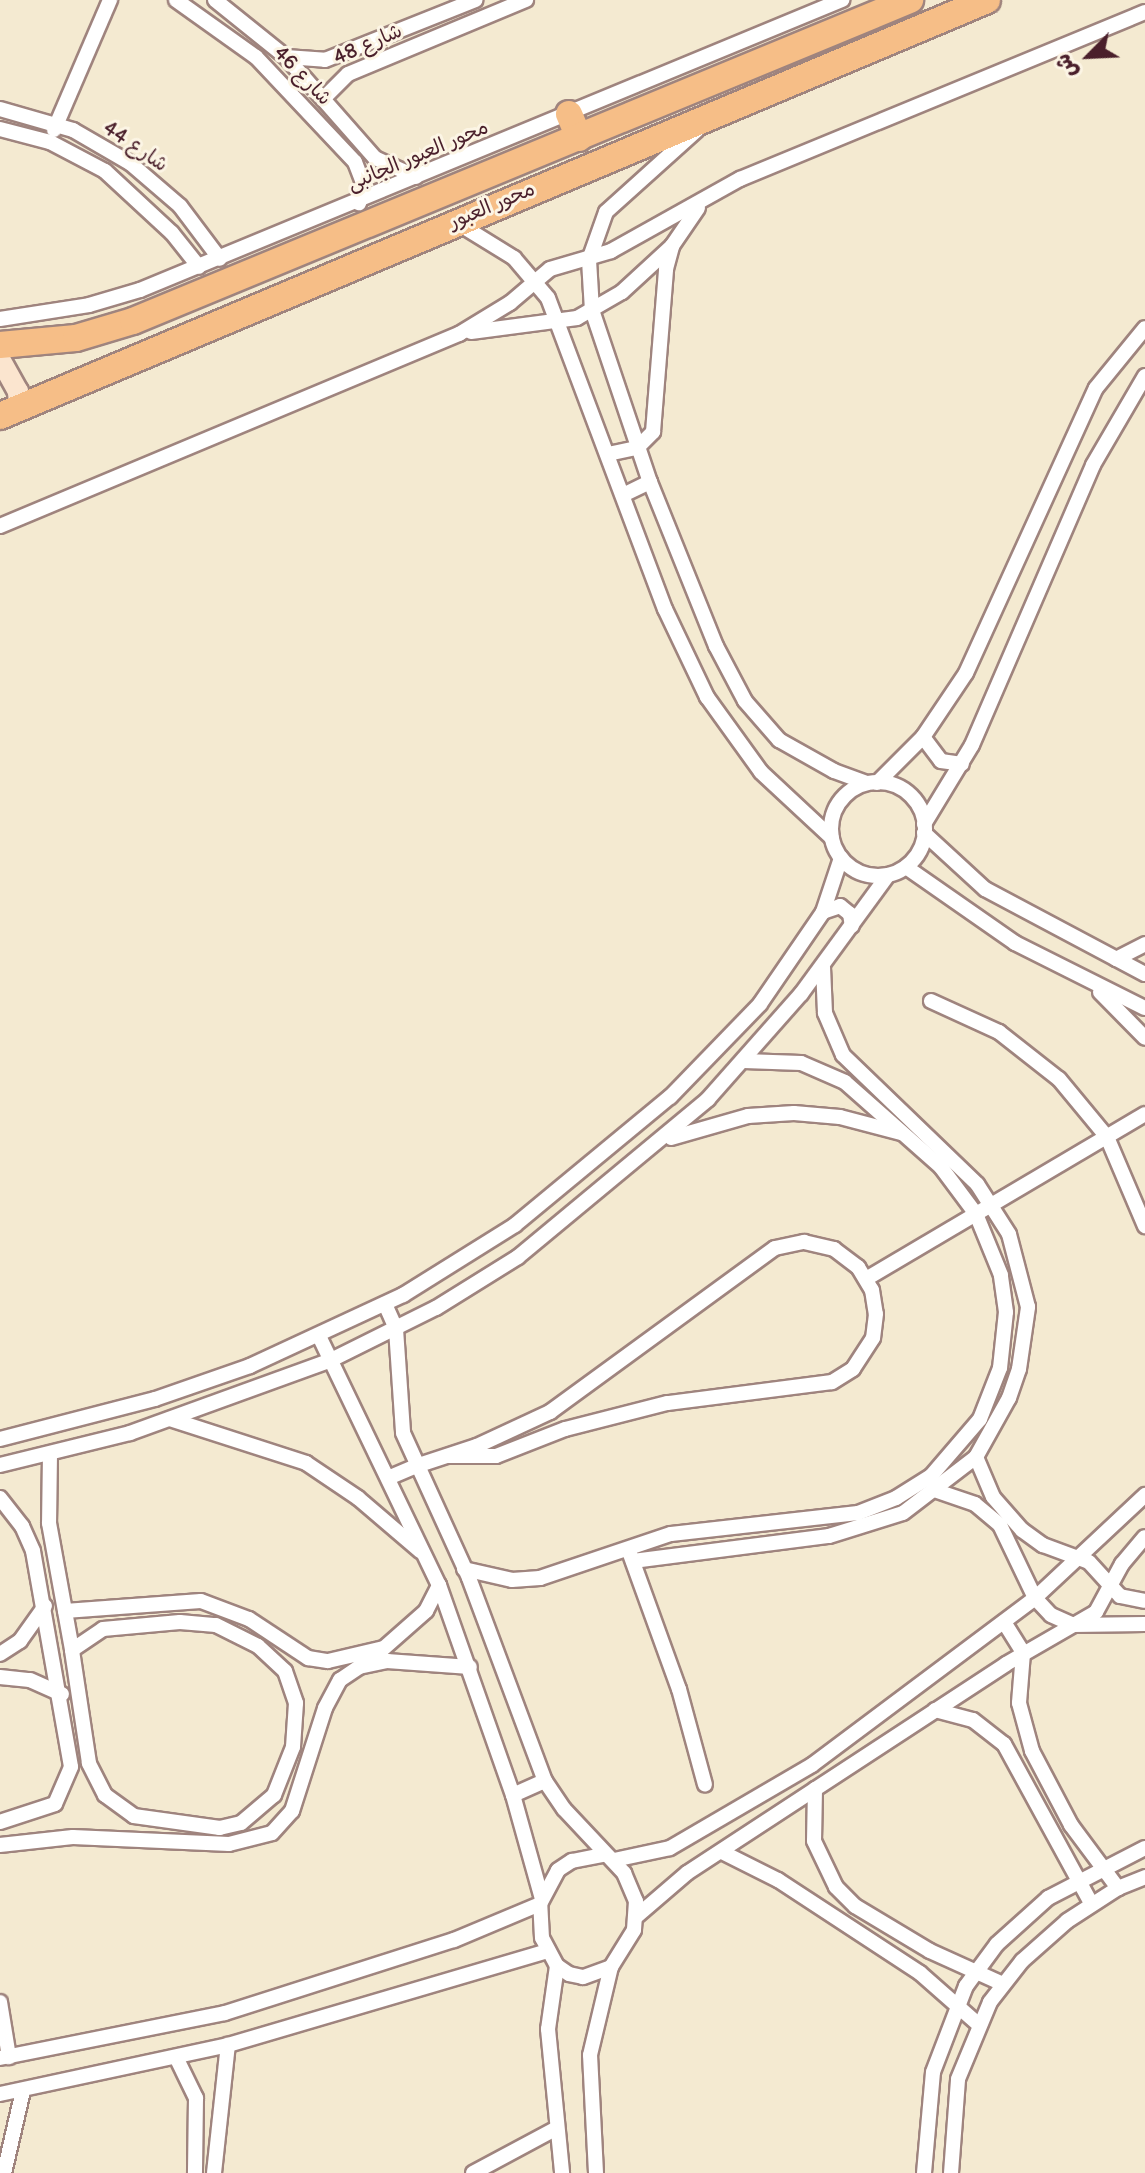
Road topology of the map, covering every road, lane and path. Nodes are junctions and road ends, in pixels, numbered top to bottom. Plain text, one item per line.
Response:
1 (110, 0) edge
2 (176, 0) edge
3 (215, 0) edge
4 (476, 0) edge
5 (526, 0) edge
6 (842, 0) edge
7 (910, 0) edge
8 (987, 0) edge
9 (1145, 12) edge
10 (286, 57) junction
11 (323, 99) junction
12 (0, 109) edge
13 (720, 110) junction
14 (57, 124) junction
15 (574, 126) junction
16 (0, 129) edge
17 (50, 142) junction
18 (416, 177) junction
19 (723, 188) junction
20 (359, 203) junction
21 (455, 222) junction
22 (672, 246) junction
23 (220, 259) junction
24 (589, 260) junction
25 (199, 267) junction
26 (535, 282) junction
27 (592, 310) junction
28 (0, 319) edge
29 (560, 324) junction
30 (1145, 328) edge
31 (459, 334) junction
32 (0, 345) edge
33 (0, 359) edge
34 (1145, 376) edge
35 (10, 411) edge
36 (637, 448) junction
37 (608, 454) junction
38 (650, 482) junction
39 (623, 495) junction
40 (0, 526) edge
41 (923, 737) junction
42 (962, 764) junction
43 (872, 783) junction
44 (924, 828) junction
45 (832, 838) junction
46 (841, 858) junction
47 (906, 867) junction
48 (888, 875) junction
49 (823, 912) junction
50 (852, 926) junction
51 (1145, 944) edge
52 (1116, 959) junction
53 (823, 966) junction
54 (1145, 974) edge
55 (1088, 981) junction
56 (931, 1001) dead end
57 (1145, 1008) edge
58 (1145, 1038) edge
59 (744, 1061) junction
60 (1145, 1114) edge
61 (907, 1135) junction
62 (1107, 1137) junction
63 (660, 1143) junction
64 (993, 1202) junction
65 (976, 1214) junction
66 (1145, 1226) edge
67 (866, 1279) junction
68 (385, 1304) junction
69 (396, 1329) junction
70 (319, 1336) junction
71 (329, 1361) junction
72 (169, 1419) junction
73 (0, 1439) edge
74 (50, 1454) junction
75 (448, 1456) junction
76 (976, 1457) junction
77 (0, 1465) edge
78 (416, 1466) junction
79 (388, 1478) junction
80 (937, 1491) junction
81 (1145, 1495) edge
82 (0, 1498) edge
83 (1108, 1535) junction
84 (1145, 1537) edge
85 (627, 1546) junction
86 (1130, 1553) junction
87 (425, 1555) junction
88 (1078, 1557) junction
89 (633, 1561) junction
90 (464, 1569) junction
91 (439, 1585) junction
92 (1110, 1590) junction
93 (1035, 1598) junction
94 (1145, 1601) edge
95 (45, 1606) junction
96 (65, 1611) junction
97 (1004, 1622) junction
98 (1145, 1624) edge
99 (1073, 1625) junction
100 (72, 1650) junction
101 (1023, 1653) junction
102 (0, 1654) edge
103 (308, 1658) junction
104 (470, 1667) junction
105 (285, 1671) junction
106 (0, 1677) edge
107 (62, 1694) junction
108 (935, 1710) junction
109 (545, 1781) junction
110 (705, 1785) dead end
111 (815, 1789) junction
112 (513, 1795) junction
113 (0, 1822) edge
114 (0, 1845) edge
115 (1145, 1848) edge
116 (722, 1852) junction
117 (609, 1858) junction
118 (1101, 1867) junction
119 (1145, 1877) edge
120 (1079, 1879) junction
121 (1118, 1888) junction
122 (541, 1902) junction
123 (1091, 1903) junction
124 (637, 1916) junction
125 (548, 1951) junction
126 (557, 1966) junction
127 (611, 1967) junction
128 (975, 1973) junction
129 (1003, 1984) junction
130 (0, 2002) edge
131 (956, 2002) junction
132 (977, 2023) junction
133 (228, 2045) junction
134 (176, 2057) junction
135 (4, 2058) edge
136 (23, 2091) junction
137 (0, 2094) edge
138 (557, 2128) junction
139 (4, 2173) edge
140 (195, 2173) edge
141 (214, 2173) edge
142 (473, 2173) edge
143 (562, 2173) edge
144 (596, 2173) edge
145 (924, 2173) edge
146 (951, 2173) edge

1 - 14 street
2 - 20 street, شارع 46
3 - 10 street, شارع 46
4 - 10 street, شارع 48
5 - 11 street, شارع 48
6 - 15 street, محور العبور الجانبى
7 - 15 highway, محور العبور
8 - 13 highway, محور العبور
9 - 19 street
10 - 11 street, شارع 46
11 - 18 street, شارع 46
12 - 14 street, شارع 44
13 - 21 highway, محور العبور
13 - 24 street
14 - 17 street
14 - 23 street, شارع 44
15 - 18 street, محور العبور الجانبى
15 - 32 highway, محور العبور
16 - 17 street, شارع 44
17 - 25 street, شارع 44
18 - 20 street, محور العبور الجانبى
19 - 22 street
19 - 24 street
20 - 23 street, محور العبور الجانبى
21 - 26 street
21 - 35 highway, محور العبور
22 - 27 street
22 - 36 street
23 - 25 street, محور العبور الجانبى
24 - 26 street
24 - 27 street
25 - 28 street, محور العبور الجانبى
26 - 29 street
26 - 31 street
27 - 29 street
27 - 36 street
29 - 31 street
29 - 37 street
30 - 41 street
31 - 40 street
33 - 35 street
34 - 42 street
36 - 37 street
36 - 38 street
37 - 39 street
38 - 39 street
38 - 43 street
39 - 45 street
41 - 42 street
41 - 43 street
42 - 44 street
43 - 44 street
43 - 45 street
44 - 47 street
44 - 52 street
45 - 46 street
46 - 48 street
46 - 49 street
47 - 48 street
47 - 55 street
48 - 50 street
49 - 50 street
49 - 68 street
50 - 53 street
51 - 52 street
52 - 54 street
53 - 59 street
53 - 64 street
55 - 57 street
55 - 58 street
56 - 62 street
59 - 61 street
59 - 63 street
60 - 62 street
61 - 63 street
61 - 65 street
62 - 64 street
62 - 66 street
63 - 69 street
64 - 65 street
64 - 76 street
65 - 67 street
65 - 85 street
67 - 75 street
67 - 75 street
68 - 69 street
68 - 70 street
69 - 71 street
69 - 78 street
70 - 71 street
70 - 73 street
71 - 72 street
71 - 79 street
72 - 74 street
72 - 87 street
74 - 77 street
74 - 96 street
75 - 78 street
76 - 80 street
76 - 88 street
78 - 79 street
78 - 90 street
79 - 87 street
80 - 89 street
80 - 93 street
81 - 83 street
82 - 95 street
83 - 86 street
83 - 88 street
84 - 86 street
85 - 89 street
85 - 90 street
86 - 92 street
87 - 91 street
88 - 92 street
88 - 93 street
89 - 110 street
90 - 109 street
91 - 103 street
91 - 104 street
92 - 94 street
92 - 99 street
93 - 97 street
93 - 99 street
95 - 102 street
95 - 107 street
96 - 100 street
96 - 103 street
97 - 101 street
97 - 117 street
98 - 99 street
99 - 101 street
100 - 105 street
100 - 105 street
101 - 108 street
101 - 118 street
103 - 105 street
104 - 112 street
104 - 114 street
106 - 107 street
107 - 113 street
108 - 111 street
108 - 120 street
109 - 112 street
109 - 117 street
111 - 116 street
111 - 128 street
112 - 122 street
115 - 118 street
116 - 124 street
116 - 131 street
117 - 122 street
117 - 124 street
118 - 120 street
118 - 121 street
119 - 121 street
120 - 123 street
120 - 128 street
121 - 123 street
122 - 125 street
122 - 135 street
123 - 129 street
124 - 127 street
125 - 126 street
125 - 133 street
126 - 127 street
126 - 138 street
127 - 144 street
128 - 129 street
128 - 131 street
129 - 132 street
130 - 135 street
131 - 132 street
131 - 145 street
132 - 146 street
133 - 134 street
133 - 141 street
134 - 136 street
134 - 140 street
136 - 137 street
136 - 139 street
138 - 142 street
138 - 143 street

